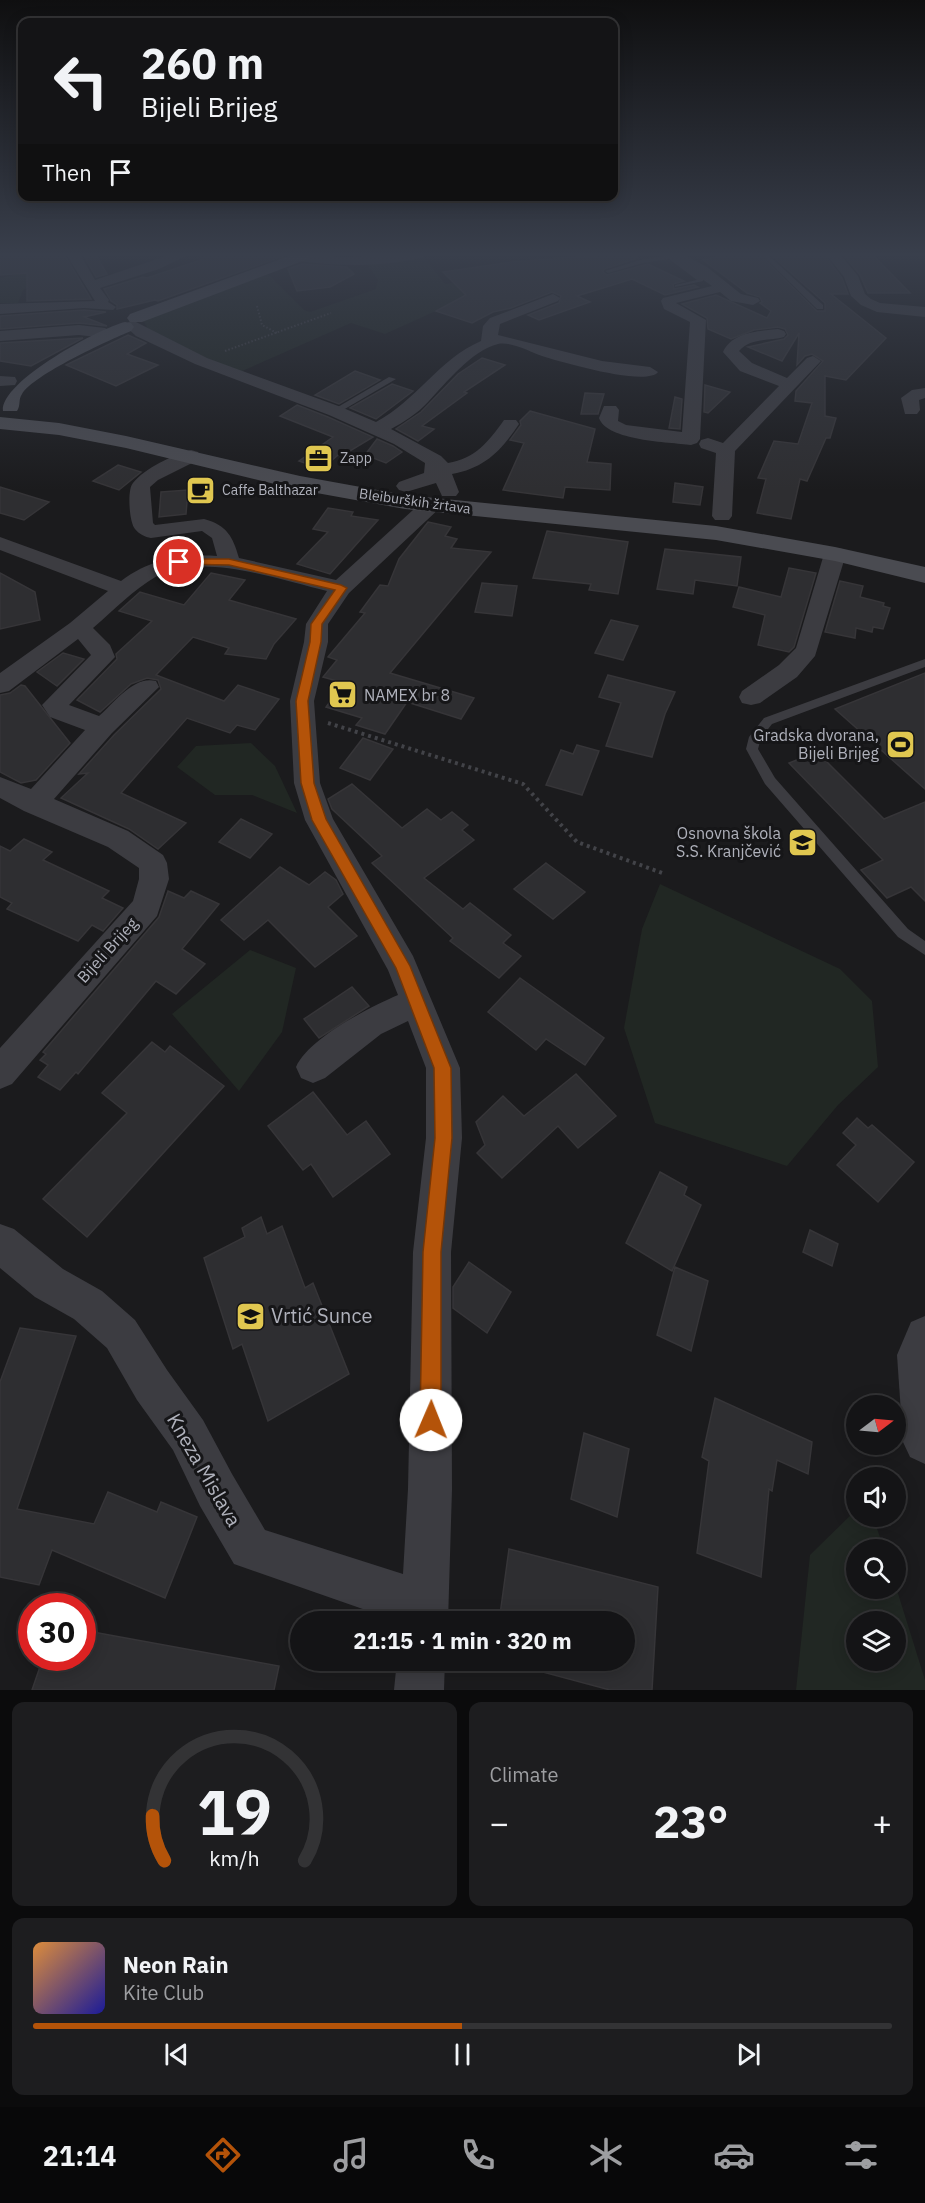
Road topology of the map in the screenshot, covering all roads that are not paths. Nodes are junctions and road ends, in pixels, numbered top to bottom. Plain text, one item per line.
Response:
1 (41, 333) edge
2 (95, 333) edge
3 (96, 333) edge
4 (142, 333) edge
5 (490, 333) edge
6 (697, 333) edge
7 (778, 334) dead end
8 (0, 336) edge
9 (490, 339) junction
10 (813, 362) dead end
11 (650, 372) dead end
12 (392, 378) dead end
13 (3, 383) edge
14 (788, 384) junction
15 (925, 393) edge
16 (610, 410) dead end
17 (910, 410) dead end
18 (334, 411) junction
19 (4, 414) edge
20 (510, 424) dead end
21 (377, 429) junction
22 (692, 439) junction
23 (726, 450) junction
24 (191, 456) junction
25 (438, 480) junction
26 (722, 516) junction
27 (0, 543) edge
28 (835, 554) junction
29 (925, 555) edge
30 (229, 562) junction
31 (925, 575) edge
32 (341, 588) junction
33 (125, 590) junction
34 (79, 627) junction
35 (925, 663) edge
36 (0, 685) edge
37 (147, 687) dead end
38 (751, 697) dead end
39 (103, 727) junction
40 (0, 787) edge
41 (34, 804) junction
42 (925, 949) edge
43 (416, 1002) junction
44 (313, 1066) dead end
45 (0, 1073) edge
46 (0, 1243) edge
47 (925, 1336) edge
48 (925, 1442) edge
49 (420, 1611) edge
50 (425, 1611) edge
51 (420, 1671) edge
52 (419, 1690) edge

1 - 8 street
2 - 13 street
3 - 19 street
4 - 18 street, Bleiburških žrtava
5 - 9 street
6 - 22 street
7 - 14 street
9 - 11 street
9 - 21 street
10 - 14 street
12 - 18 lane
14 - 23 street
15 - 17 street
16 - 22 street
18 - 21 street, Bleiburških žrtava
19 - 24 street, Bleiburških žrtava
19 - 25 street, Bleiburških žrtava
20 - 25 street, Bleiburških žrtava
21 - 25 street, Bleiburških žrtava
22 - 23 street
23 - 26 street
24 - 25 street, Bleiburških žrtava
24 - 30 street
25 - 26 street, Bleiburških žrtava
25 - 28 street, Bleiburških žrtava
25 - 32 street
26 - 29 street, Bleiburških žrtava
27 - 33 street
28 - 31 street, Bleiburških žrtava
28 - 38 street
30 - 32 street
30 - 33 street
32 - 43 street
33 - 34 street
34 - 36 street
34 - 39 street
35 - 42 lane
37 - 39 street
39 - 41 street
40 - 41 street, Bijeli Brijeg
41 - 45 street, Bijeli Brijeg
43 - 44 street
43 - 50 street
46 - 49 street, Kneza Mislava
47 - 48 street
51 - 52 street

